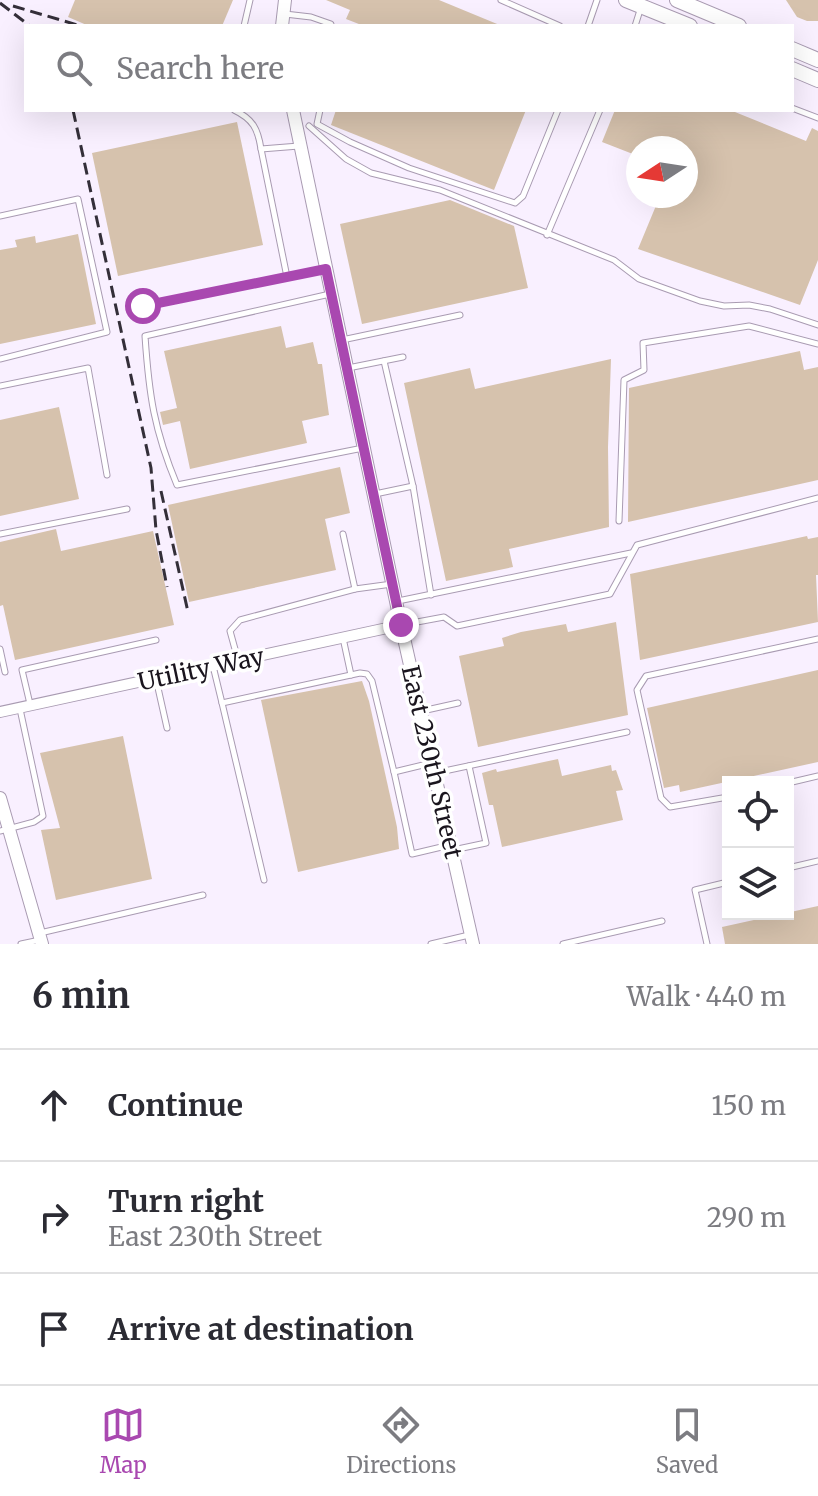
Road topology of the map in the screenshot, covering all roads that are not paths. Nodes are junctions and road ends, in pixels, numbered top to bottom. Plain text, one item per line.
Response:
1 (250, 0) edge
2 (285, 0) edge
3 (501, 0) edge
4 (597, 0) edge
5 (626, 0) edge
6 (677, 0) edge
7 (642, 7) junction
8 (283, 20) edge
9 (244, 24) edge
10 (331, 24) edge
11 (555, 24) edge
12 (589, 24) edge
13 (636, 24) edge
14 (685, 24) edge
15 (734, 24) edge
16 (794, 50) edge
17 (818, 60) edge
18 (794, 70) edge
19 (818, 80) edge
20 (794, 109) edge
21 (238, 112) edge
22 (320, 112) edge
23 (557, 112) edge
24 (599, 112) edge
25 (294, 116) edge
26 (818, 118) edge
27 (317, 124) junction
28 (309, 126) junction
29 (300, 146) junction
30 (261, 149) junction
31 (0, 216) edge
32 (547, 235) junction
33 (326, 269) junction
34 (287, 277) junction
35 (332, 293) junction
36 (143, 306) dead end
37 (460, 315) dead end
38 (818, 325) edge
39 (341, 340) junction
40 (818, 344) edge
41 (403, 357) dead end
42 (0, 359) edge
43 (384, 361) junction
44 (347, 368) junction
45 (0, 386) edge
46 (364, 448) junction
47 (107, 475) dead end
48 (413, 486) junction
49 (374, 495) junction
50 (818, 498) edge
51 (127, 509) dead end
52 (619, 521) dead end
53 (0, 534) edge
54 (343, 534) dead end
55 (632, 553) junction
56 (393, 583) junction
57 (355, 589) junction
58 (431, 595) junction
59 (396, 602) junction
60 (401, 625) junction
61 (343, 638) junction
62 (818, 639) edge
63 (156, 640) dead end
64 (0, 649) edge
65 (238, 660) junction
66 (213, 666) junction
67 (5, 672) dead end
68 (351, 675) junction
69 (156, 678) junction
70 (222, 703) junction
71 (458, 703) dead end
72 (25, 707) junction
73 (421, 711) junction
74 (0, 712) edge
75 (167, 728) dead end
76 (627, 732) dead end
77 (469, 766) junction
78 (433, 768) junction
79 (394, 772) junction
80 (818, 776) edge
81 (794, 782) edge
82 (0, 798) edge
83 (722, 798) edge
84 (4, 830) edge
85 (451, 848) junction
86 (818, 861) edge
87 (794, 867) edge
88 (264, 880) dead end
89 (722, 883) edge
90 (203, 895) dead end
91 (662, 921) dead end
92 (41, 939) edge
93 (472, 939) edge
94 (21, 944) edge
95 (431, 944) edge
96 (563, 944) edge
97 (707, 944) edge

1 - 9 lane
2 - 8 street
3 - 11 lane
4 - 12 lane
5 - 7 main road
6 - 15 main road
7 - 13 lane
7 - 14 main road
8 - 10 lane
16 - 17 main road
18 - 19 main road
20 - 26 lane
21 - 30 lane
22 - 27 lane
23 - 27 lane
24 - 32 lane
25 - 28 lane
25 - 29 street, East 230th Street
27 - 28 lane
28 - 32 lane
29 - 30 lane
29 - 33 street, East 230th Street
30 - 34 lane
31 - 42 lane
32 - 38 lane
33 - 34 lane
33 - 35 street, East 230th Street
34 - 36 lane
35 - 39 street, East 230th Street
35 - 46 lane
37 - 39 lane
39 - 44 street, East 230th Street
40 - 52 lane
41 - 43 lane
43 - 44 lane
43 - 48 lane
44 - 46 street, East 230th Street
45 - 47 lane
46 - 49 street, East 230th Street
48 - 49 lane
48 - 58 lane
49 - 56 street, East 230th Street
50 - 55 lane
51 - 53 lane
54 - 57 lane
55 - 58 lane
55 - 60 lane
56 - 57 lane
56 - 59 street, East 230th Street
57 - 65 lane
58 - 59 lane
59 - 60 street, East 230th Street
60 - 61 street, Utility Way
60 - 73 street, East 230th Street
61 - 65 street, Utility Way
61 - 68 lane
62 - 83 lane
63 - 72 lane
64 - 67 lane
65 - 66 street, Utility Way
66 - 69 street, Utility Way
66 - 70 lane
68 - 70 lane
68 - 79 lane
69 - 72 street, Utility Way
69 - 75 lane
70 - 88 lane
71 - 73 lane
72 - 74 street, Utility Way
72 - 84 lane
73 - 78 street, East 230th Street
76 - 77 lane
77 - 78 lane
77 - 85 lane
78 - 79 lane
78 - 85 street, East 230th Street
79 - 85 lane
80 - 81 lane
82 - 84 street
84 - 92 street
85 - 93 street, East 230th Street
86 - 87 lane
89 - 97 lane
90 - 92 lane
91 - 96 lane
92 - 94 lane
93 - 95 lane

